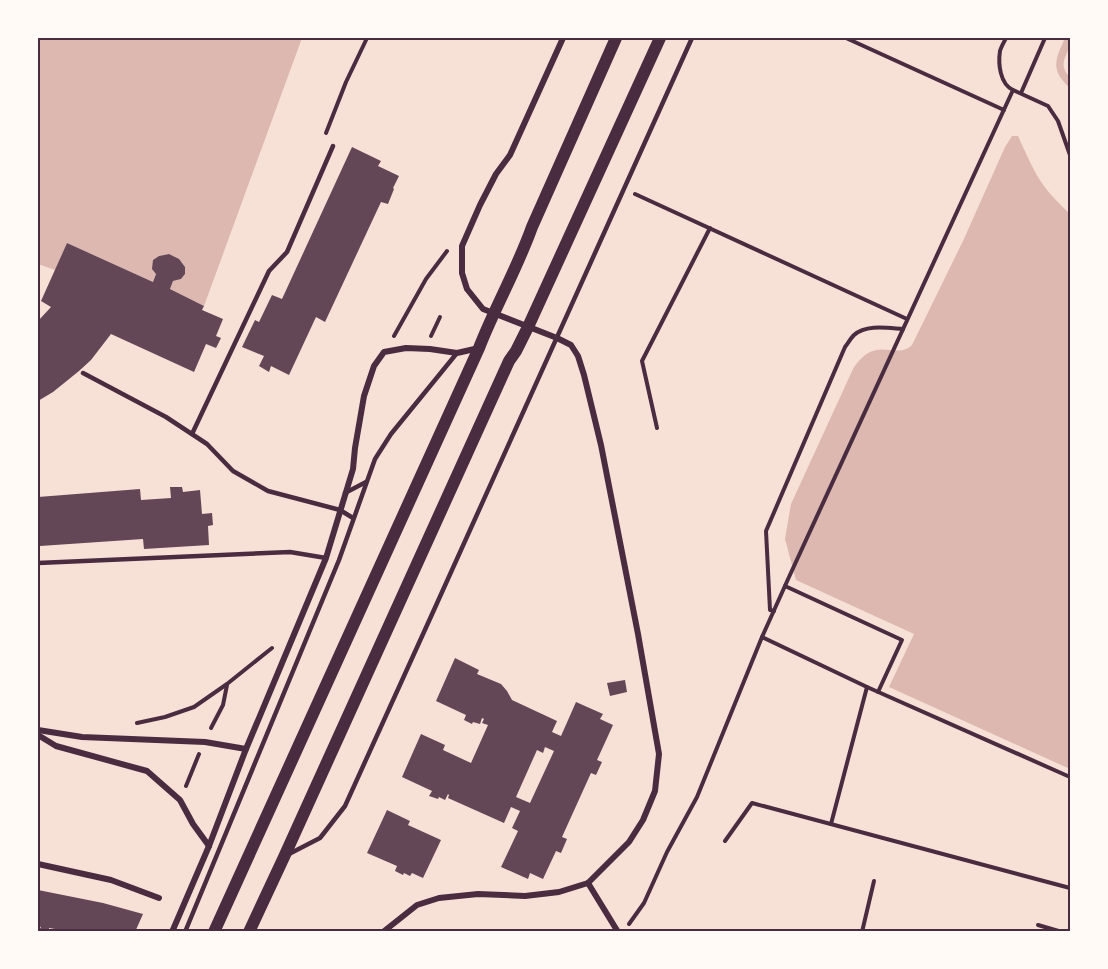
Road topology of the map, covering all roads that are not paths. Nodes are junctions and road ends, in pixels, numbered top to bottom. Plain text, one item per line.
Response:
1 (563, 38) edge
2 (616, 38) edge
3 (660, 38) edge
4 (692, 38) edge
5 (333, 146) road end
6 (493, 313) junction
7 (528, 327) junction
8 (557, 338) junction
9 (478, 348) junction
10 (458, 353) junction
11 (82, 373) dead end
12 (192, 434) junction
13 (366, 482) junction
14 (345, 493) junction
15 (340, 510) junction
16 (353, 518) junction
17 (326, 558) junction
18 (38, 563) edge
19 (38, 730) edge
20 (38, 735) edge
21 (246, 749) junction
22 (209, 846) junction
23 (284, 857) junction
24 (38, 864) edge
25 (588, 883) junction
26 (159, 898) dead end
27 (172, 932) edge
28 (185, 932) edge
29 (214, 932) edge
30 (249, 932) edge
31 (382, 932) edge
32 (618, 932) edge

1 - 6 street
2 - 6 main road
3 - 7 main road
4 - 8 lane
5 - 12 lane
6 - 7 street
6 - 9 main road
7 - 8 street
7 - 23 main road
8 - 23 lane
8 - 25 street
9 - 10 street
9 - 29 main road
10 - 13 lane
10 - 14 street
11 - 12 lane
12 - 15 lane
13 - 14 lane
13 - 16 lane
14 - 15 street
15 - 16 lane
15 - 17 street
16 - 28 lane
17 - 18 lane
17 - 21 street
19 - 21 street
20 - 22 street
21 - 22 street
22 - 27 street
23 - 30 main road
24 - 26 street
25 - 31 street
25 - 32 street

